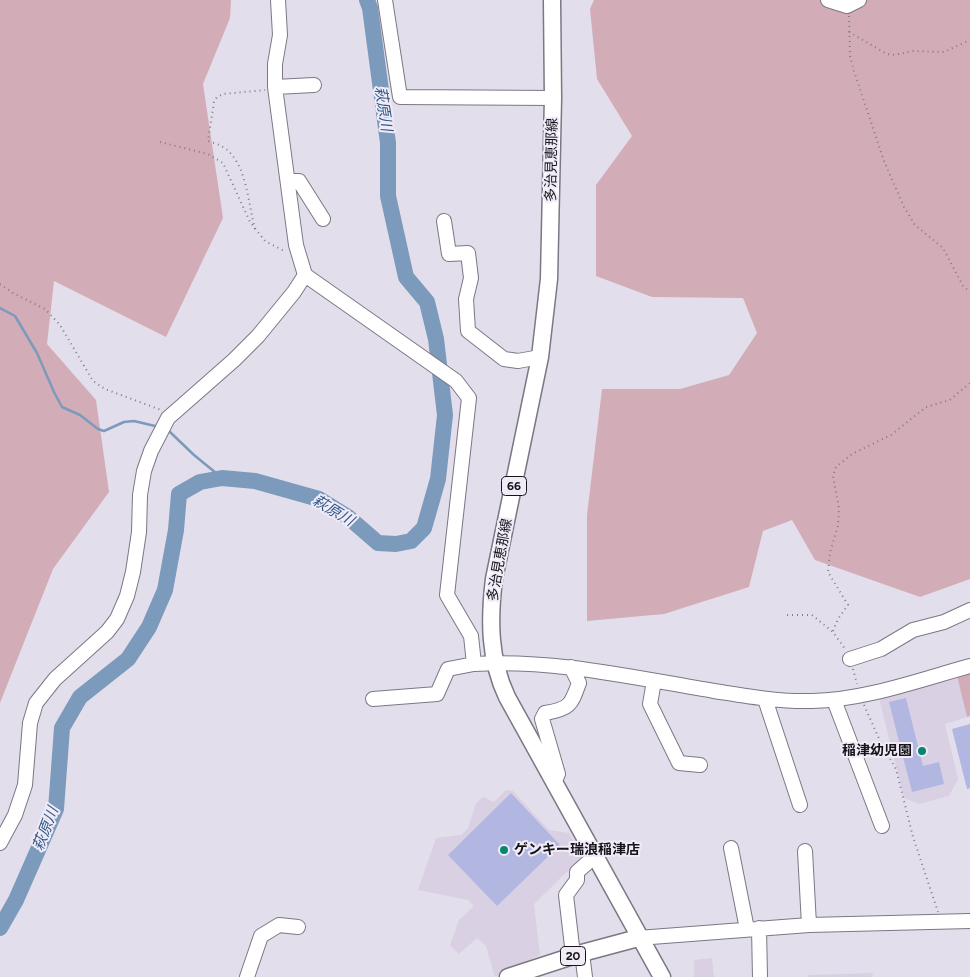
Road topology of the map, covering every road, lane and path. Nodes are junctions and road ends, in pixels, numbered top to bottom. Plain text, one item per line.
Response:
1 (278, 0) edge
2 (385, 0) edge
3 (552, 0) edge
4 (828, 0) edge
5 (853, 3) edge
6 (849, 32) junction
7 (970, 40) edge
8 (314, 84) dead end
9 (275, 88) junction
10 (553, 98) junction
11 (160, 142) dead end
12 (288, 181) junction
13 (323, 219) dead end
14 (444, 221) dead end
15 (254, 229) junction
16 (300, 258) junction
17 (305, 275) junction
18 (0, 284) edge
19 (970, 292) edge
20 (540, 357) junction
21 (970, 384) edge
22 (173, 414) junction
23 (970, 610) edge
24 (788, 615) dead end
25 (833, 632) junction
26 (850, 659) junction
27 (494, 662) junction
28 (474, 664) junction
29 (970, 666) edge
30 (571, 667) junction
31 (654, 681) junction
32 (860, 696) junction
33 (373, 699) dead end
34 (765, 699) junction
35 (834, 700) junction
36 (700, 765) dead end
37 (554, 783) junction
38 (800, 805) dead end
39 (882, 826) dead end
40 (0, 843) edge
41 (732, 848) dead end
42 (805, 851) dead end
43 (594, 857) junction
44 (941, 921) junction
45 (970, 921) edge
46 (809, 925) junction
47 (298, 927) dead end
48 (753, 929) junction
49 (638, 938) junction
50 (578, 954) junction
51 (247, 977) edge
52 (508, 977) edge
53 (586, 977) edge
54 (662, 977) edge
55 (760, 977) edge

1 - 9 street
2 - 10 street
3 - 10 main road, 多治見恵那線 / 66
4 - 5 street
5 - 6 path
6 - 7 path
6 - 19 path
8 - 9 street
9 - 12 street
9 - 15 path
10 - 20 main road, 多治見恵那線 / 66
11 - 15 path
12 - 13 street
12 - 16 street
14 - 20 street
15 - 16 path
16 - 17 street
17 - 22 street
17 - 28 street
18 - 22 path
20 - 27 main road, 多治見恵那線 / 66
21 - 25 path
22 - 40 street
23 - 26 street
24 - 25 path
25 - 26 path
26 - 32 path
27 - 28 street
27 - 30 street
27 - 37 main road, 多治見恵那線 / 66
28 - 33 street
29 - 32 street
30 - 31 street
30 - 37 street
31 - 34 street
31 - 36 street
32 - 35 street
32 - 44 path
34 - 35 street
34 - 38 street
35 - 39 street
37 - 43 main road, 多治見恵那線 / 66
41 - 48 street
42 - 46 street
43 - 49 main road, 多治見恵那線 / 66
43 - 50 street
44 - 45 street
44 - 46 street
46 - 48 street
47 - 51 street
48 - 49 street
48 - 55 street
49 - 50 main road, 20
49 - 54 main road, 多治見恵那線
50 - 52 main road, 20
50 - 53 street

